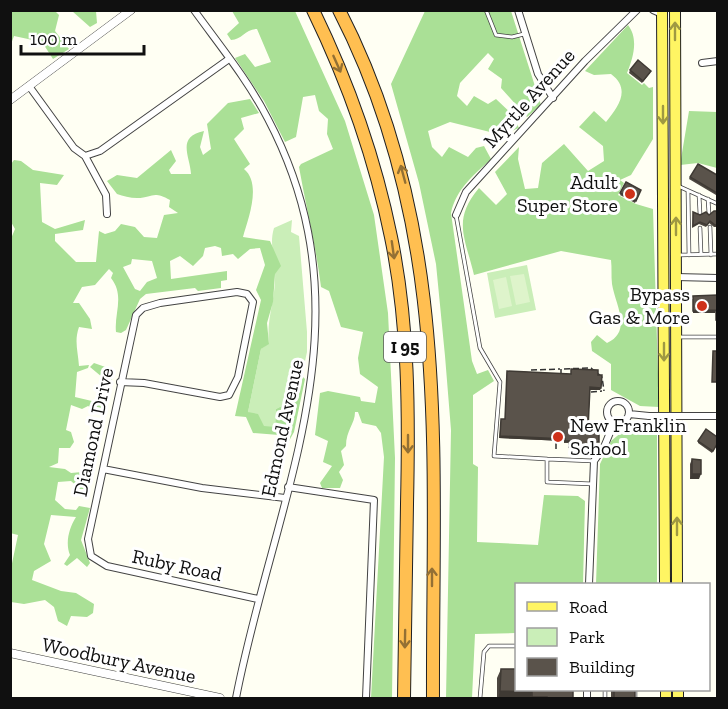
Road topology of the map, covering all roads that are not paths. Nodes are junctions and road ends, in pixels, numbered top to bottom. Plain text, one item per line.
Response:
1 (132, 10) edge
2 (194, 10) edge
3 (313, 10) edge
4 (339, 10) edge
5 (486, 10) edge
6 (518, 10) edge
7 (637, 10) edge
8 (675, 10) edge
9 (659, 12) edge
10 (526, 34) junction
11 (229, 59) junction
12 (717, 61) edge
13 (702, 63) dead end
14 (29, 86) junction
15 (553, 98) junction
16 (10, 100) edge
17 (85, 156) junction
18 (675, 185) junction
19 (688, 191) junction
20 (699, 195) junction
21 (708, 199) junction
22 (717, 204) edge
23 (107, 214) dead end
24 (700, 214) edge
25 (709, 214) edge
26 (456, 215) joint
27 (710, 227) edge
28 (700, 228) dead end
29 (701, 254) junction
30 (717, 254) edge
31 (676, 255) junction
32 (688, 255) junction
33 (711, 255) junction
34 (676, 277) junction
35 (717, 278) edge
36 (676, 337) junction
37 (717, 338) edge
38 (120, 382) junction
39 (629, 414) junction
40 (717, 416) edge
41 (614, 423) junction
42 (547, 459) junction
43 (594, 461) junction
44 (103, 469) junction
45 (593, 484) junction
46 (288, 487) junction
47 (285, 498) junction
48 (91, 556) joint
49 (590, 583) edge
50 (665, 583) edge
51 (677, 583) edge
52 (258, 599) junction
53 (515, 646) edge
54 (10, 653) edge
55 (220, 699) edge
56 (236, 699) edge
57 (366, 699) edge
58 (404, 699) edge
59 (433, 699) edge
60 (480, 699) edge

1 - 14 street
2 - 11 street, Edmond Avenue
3 -> 58 highway, I 95
59 -> 4 highway, I 95
5 - 10 lane
6 - 10 street
7 - 15 street, Myrtle Avenue
18 -> 8 main road
9 -> 50 main road
10 - 15 street
11 - 17 street
11 - 46 street, Edmond Avenue
12 - 13 street
14 - 16 street
14 - 17 street
15 - 26 street, Myrtle Avenue
17 - 23 street
18 - 19 lane
31 -> 18 main road
19 - 20 lane
19 - 32 lane
20 - 21 lane
20 - 24 lane
21 - 22 lane
21 - 25 lane
26 - 42 lane
27 - 33 lane
28 - 29 lane
29 - 32 lane
29 - 33 lane
30 - 33 lane
31 - 32 lane
31 - 34 main road
34 - 35 street
34 - 36 main road
36 - 37 lane
51 -> 36 main road
38 - 38 street, Diamond Drive
38 - 44 street, Diamond Drive
39 - 40 street, bridge
39 - 41 street
39 - 41 street
41 - 43 street
42 - 43 lane
42 - 45 lane
43 - 45 street
44 - 47 street
44 - 48 street, Diamond Drive
45 - 49 street
46 - 47 street, Edmond Avenue
46 - 57 street
47 - 52 street, Edmond Avenue
48 - 52 street, Ruby Road
52 - 56 street, Edmond Avenue
53 - 60 lane
54 - 55 street, Woodbury Avenue

